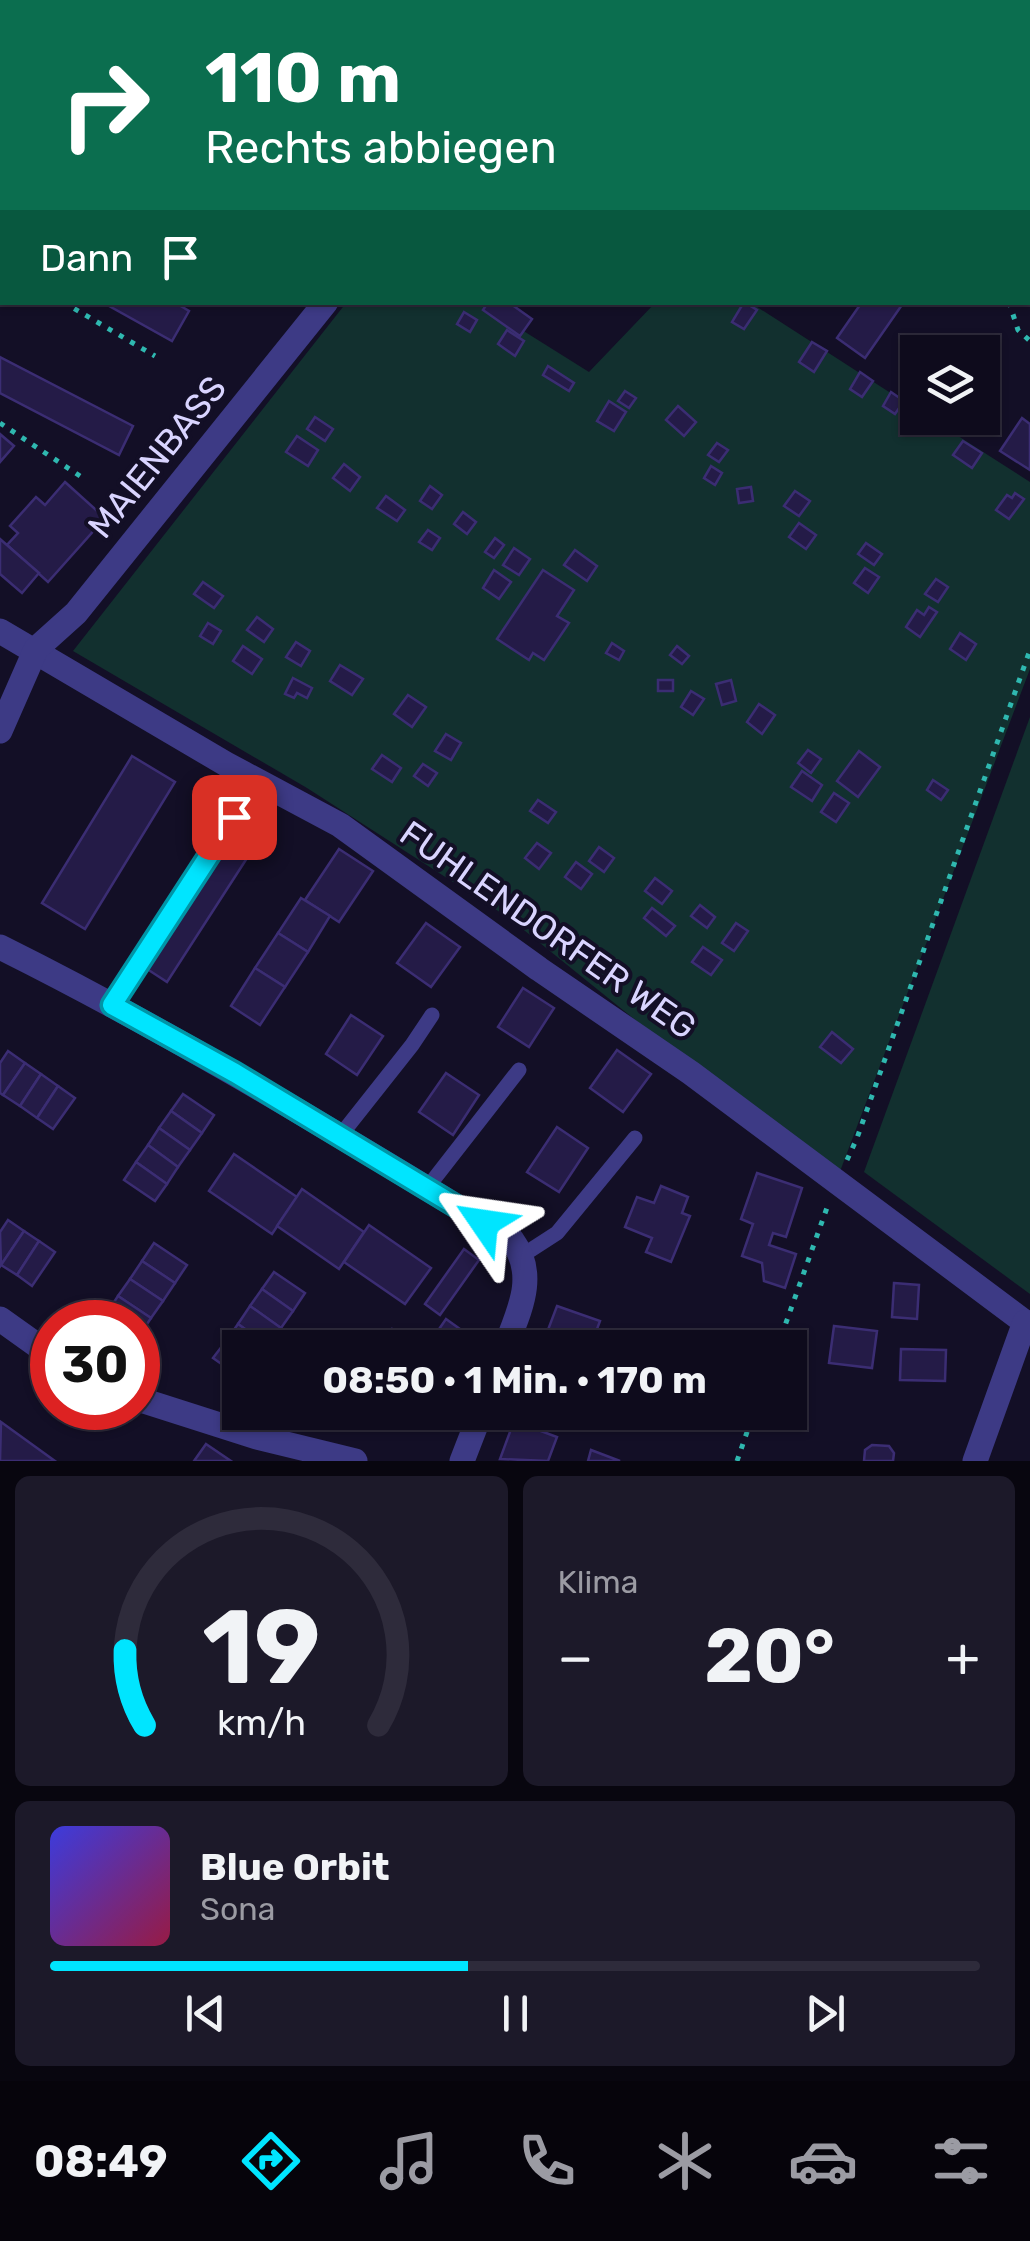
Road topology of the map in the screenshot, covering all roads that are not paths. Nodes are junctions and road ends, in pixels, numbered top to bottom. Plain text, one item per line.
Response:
1 (324, 305) edge
2 (0, 630) edge
3 (36, 649) junction
4 (0, 732) edge
5 (234, 817) dead end
6 (0, 947) edge
7 (112, 1005) junction
8 (432, 1015) dead end
9 (519, 1070) dead end
10 (340, 1136) junction
11 (635, 1138) dead end
12 (427, 1188) junction
13 (523, 1255) junction
14 (0, 1319) edge
15 (1028, 1324) edge
16 (512, 1330) edge
17 (30, 1340) edge
18 (160, 1406) edge
19 (474, 1430) edge
20 (355, 1461) edge
21 (462, 1461) edge
22 (975, 1461) edge

1 - 3 street, MAIENBASS
2 - 3 street, FUHLENDORFER WEG
3 - 4 street
3 - 15 street, FUHLENDORFER WEG
5 - 7 lane
6 - 7 street
7 - 10 street
8 - 10 lane
9 - 12 lane
10 - 12 street
11 - 13 lane
12 - 13 street
13 - 16 street
14 - 17 street
15 - 22 street
18 - 20 street
19 - 21 street

